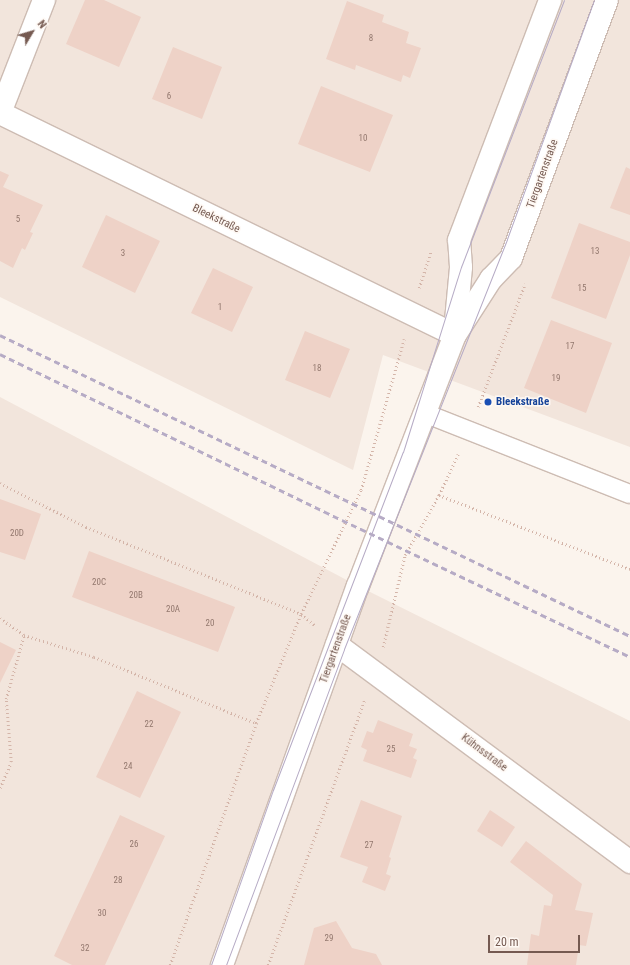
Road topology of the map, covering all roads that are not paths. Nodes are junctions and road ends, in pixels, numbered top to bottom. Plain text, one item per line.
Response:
1 (44, 0) edge
2 (550, 0) edge
3 (607, 0) edge
4 (0, 113) edge
5 (455, 335) junction
6 (424, 413) junction
7 (630, 494) edge
8 (337, 645) junction
9 (630, 862) edge
10 (222, 965) edge

1 - 4 main road
2 - 5 main road, Tiergartenstraße
3 - 5 main road, Tiergartenstraße
4 - 5 main road, Bleekstraße
5 - 6 main road, Tiergartenstraße
6 - 7 lane
6 - 8 main road, Tiergartenstraße
8 - 9 main road, Kühnsstraße
8 - 10 main road, Tiergartenstraße

